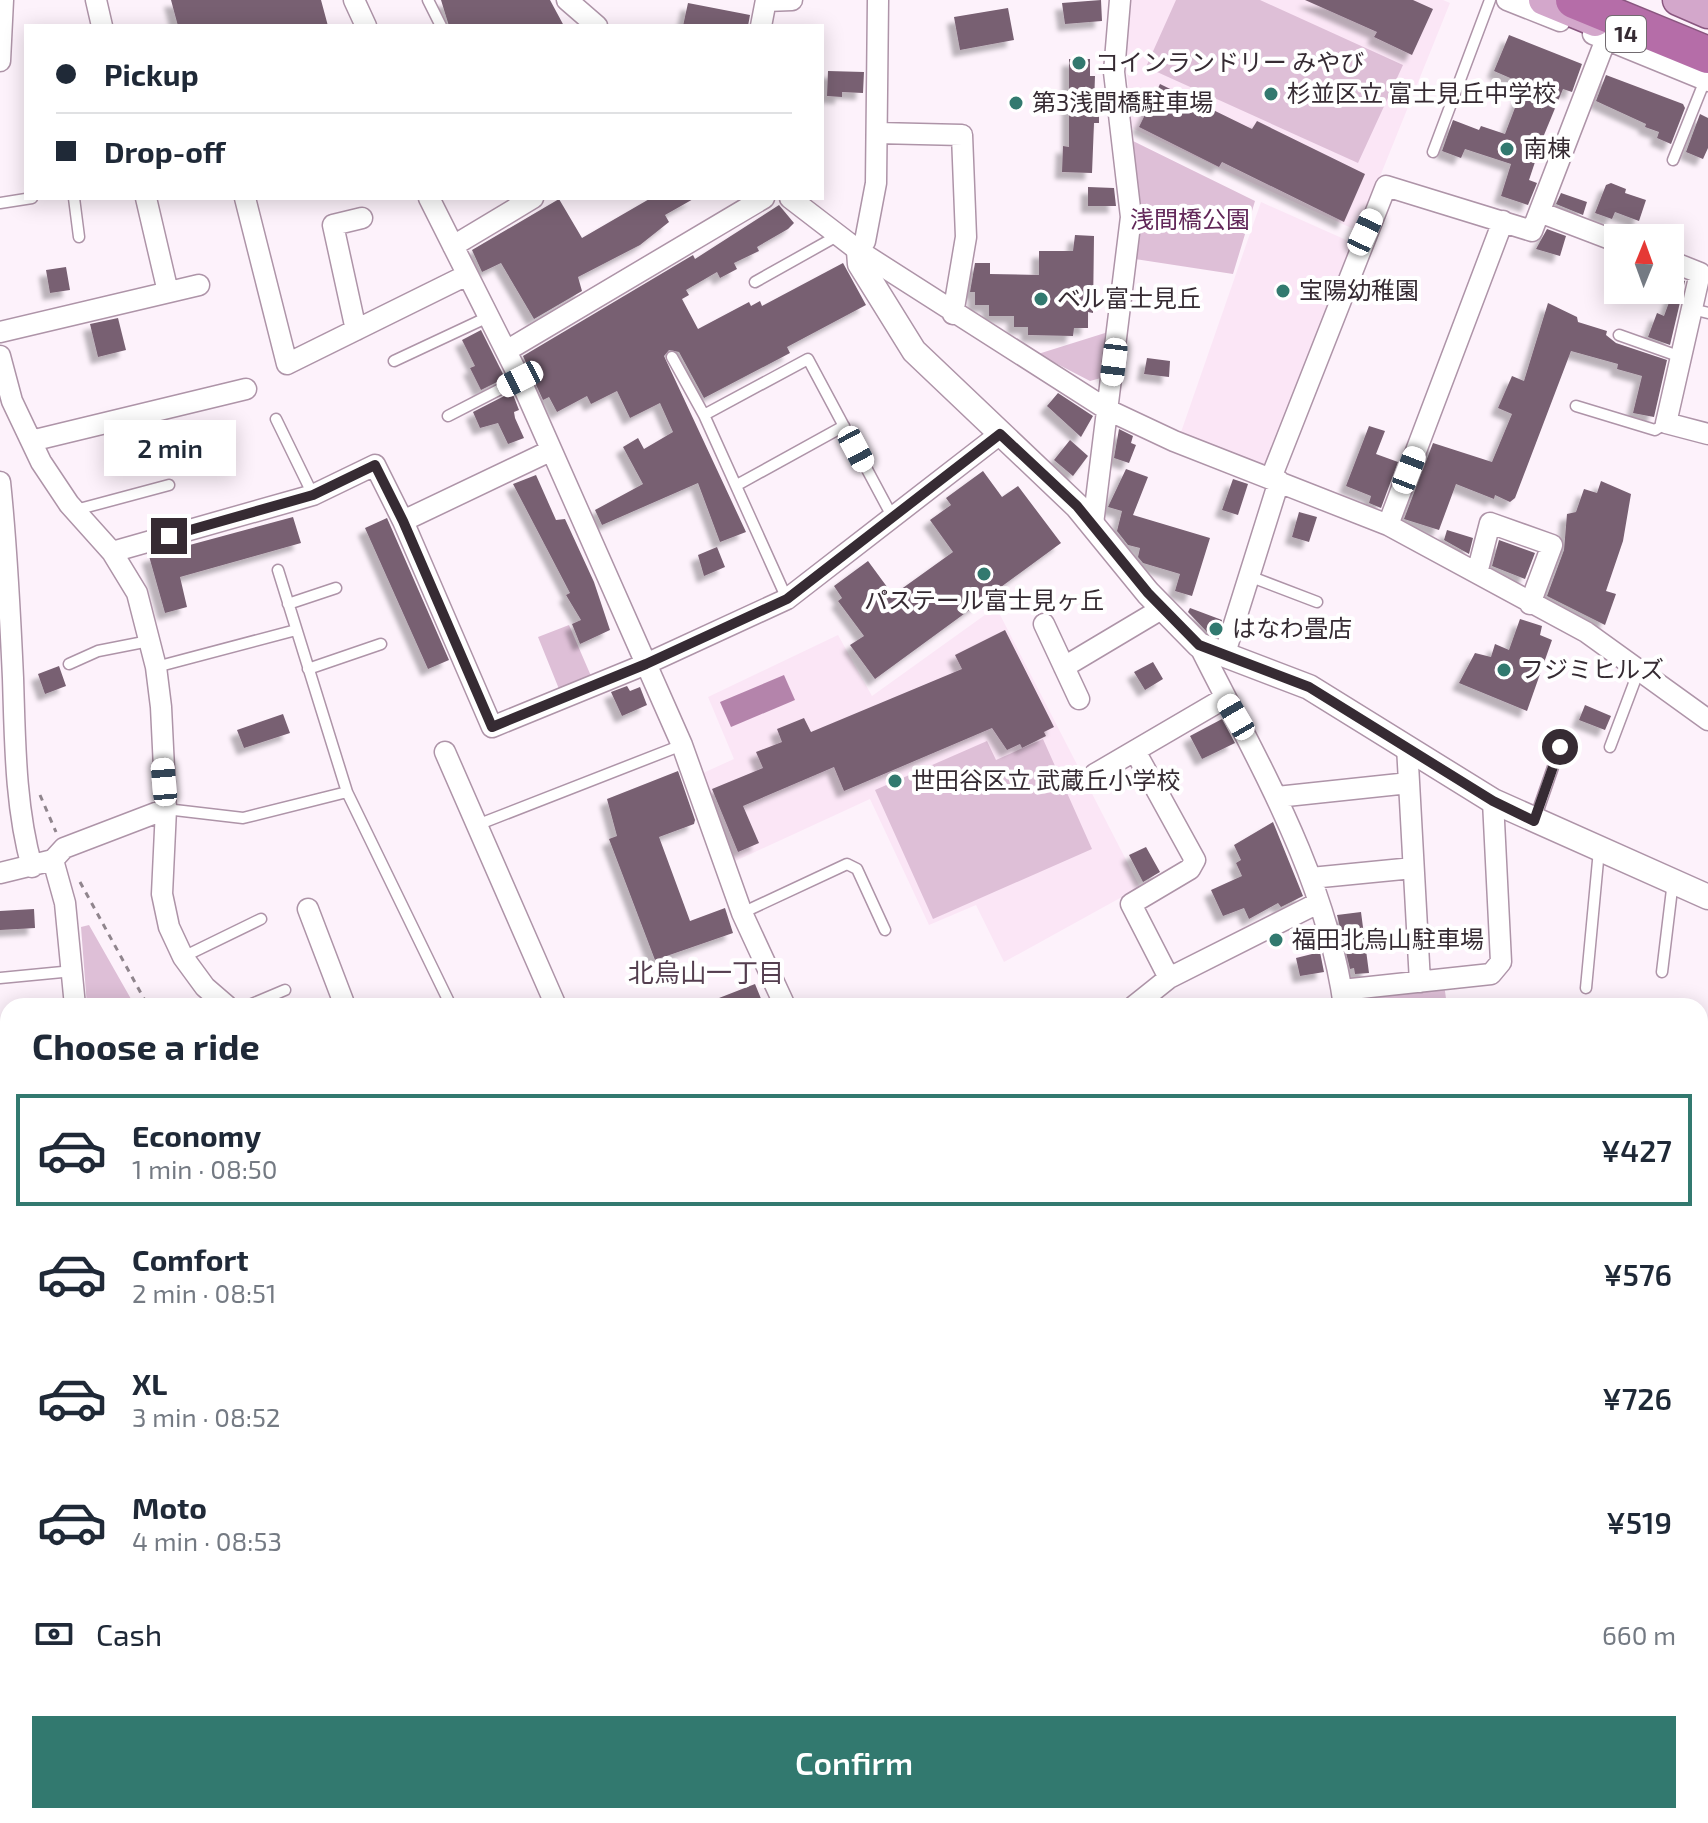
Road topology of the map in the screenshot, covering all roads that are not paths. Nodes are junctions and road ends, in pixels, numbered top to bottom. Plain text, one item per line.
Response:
1 (96, 0) edge
2 (354, 0) edge
3 (428, 0) edge
4 (567, 0) edge
5 (766, 0) edge
6 (792, 0) edge
7 (878, 0) edge
8 (1120, 0) edge
9 (1490, 0) edge
10 (1507, 0) edge
11 (1544, 0) edge
12 (1574, 0) edge
13 (1637, 0) edge
14 (1678, 0) edge
15 (9, 4) edge
16 (1708, 13) edge
17 (102, 24) edge
18 (365, 24) edge
19 (440, 24) edge
20 (595, 24) edge
21 (761, 24) edge
22 (1708, 29) edge
23 (1606, 39) junction
24 (0, 61) edge
25 (1707, 71) edge
26 (877, 133) junction
27 (1433, 152) dead end
28 (1673, 160) dead end
29 (24, 199) edge
30 (74, 200) edge
31 (146, 200) edge
32 (246, 200) edge
33 (430, 200) edge
34 (530, 200) edge
35 (761, 200) edge
36 (792, 200) edge
37 (0, 203) edge
38 (1542, 213) junction
39 (362, 218) dead end
40 (1503, 221) junction
41 (837, 236) junction
42 (79, 237) dead end
43 (1604, 237) edge
44 (453, 246) junction
45 (859, 251) junction
46 (1684, 267) edge
47 (467, 275) junction
48 (755, 282) dead end
49 (199, 285) dead end
50 (168, 292) junction
51 (1700, 311) edge
52 (953, 314) junction
53 (488, 317) junction
54 (356, 330) junction
55 (0, 332) edge
56 (1619, 335) dead end
57 (506, 351) junction
58 (672, 357) dead end
59 (1681, 357) junction
60 (394, 361) dead end
61 (1, 365) edge
62 (520, 379) junction
63 (246, 389) dead end
64 (1576, 406) dead end
65 (1108, 410) junction
66 (704, 415) junction
67 (448, 416) dead end
68 (276, 419) dead end
69 (1666, 423) junction
70 (844, 426) junction
71 (1000, 434) junction
72 (1708, 434) edge
73 (31, 441) junction
74 (550, 451) junction
75 (1275, 480) junction
76 (0, 482) edge
77 (169, 485) dead end
78 (737, 485) junction
79 (313, 495) junction
80 (77, 514) junction
81 (893, 518) junction
82 (403, 521) junction
83 (1093, 524) junction
84 (1388, 525) junction
85 (112, 552) junction
86 (278, 570) dead end
87 (1477, 573) junction
88 (1249, 576) junction
89 (336, 588) dead end
90 (787, 599) junction
91 (1317, 602) dead end
92 (288, 604) junction
93 (1530, 604) junction
94 (1163, 608) junction
95 (5, 609) edge
96 (1044, 624) dead end
97 (296, 630) junction
98 (149, 641) junction
99 (381, 644) dead end
100 (1199, 645) junction
101 (1225, 653) junction
102 (69, 664) dead end
103 (646, 664) junction
104 (156, 667) junction
105 (1064, 667) junction
106 (1640, 668) junction
107 (308, 669) junction
108 (1225, 698) junction
109 (1079, 699) dead end
110 (1708, 720) edge
111 (8, 740) edge
112 (682, 745) junction
113 (1407, 746) junction
114 (1560, 747) dead end
115 (1610, 747) dead end
116 (1135, 751) junction
117 (445, 752) dead end
118 (1095, 774) dead end
119 (1409, 783) junction
120 (347, 792) junction
121 (1277, 797) junction
122 (1493, 801) junction
123 (166, 809) junction
124 (1534, 821) junction
125 (477, 825) junction
126 (1600, 849) junction
127 (58, 854) junction
128 (32, 867) junction
129 (1413, 868) junction
130 (0, 873) edge
131 (1311, 878) junction
132 (1673, 879) junction
133 (1708, 897) edge
134 (1318, 903) junction
135 (308, 909) dead end
136 (742, 913) junction
137 (261, 919) dead end
138 (885, 930) dead end
139 (183, 957) junction
140 (73, 971) junction
141 (1662, 972) dead end
142 (0, 978) edge
143 (1169, 978) junction
144 (1420, 982) junction
145 (1586, 988) dead end
146 (285, 990) dead end
147 (75, 998) edge
148 (218, 998) edge
149 (266, 998) edge
150 (342, 998) edge
151 (447, 998) edge
152 (553, 998) edge
153 (781, 998) edge
154 (1144, 998) edge
155 (1343, 998) edge

1 - 17 street
2 - 18 street
3 - 19 lane
4 - 20 street
5 - 6 street
5 - 21 street
7 - 26 street
8 - 65 street
9 - 27 lane
10 - 23 street
11 - 25 main road, 14
12 - 25 highway
13 - 22 highway
14 - 16 main road, 14
15 - 24 street
23 - 25 street
23 - 38 street
25 - 28 lane
26 - 45 street
26 - 52 street
29 - 37 lane
30 - 42 lane
31 - 50 street
32 - 54 street
33 - 44 street
34 - 44 street
35 - 57 street
36 - 41 street
38 - 40 street
38 - 43 street
39 - 54 street
40 - 75 street
40 - 84 street
41 - 45 street
41 - 48 lane
44 - 47 street
45 - 52 street
45 - 71 street
46 - 51 street
47 - 53 street
47 - 54 street
49 - 50 street
50 - 55 street
51 - 59 street
52 - 65 street
53 - 57 street
53 - 60 lane
56 - 59 lane
57 - 62 street
58 - 66 lane
59 - 69 street
61 - 73 street
62 - 67 lane
62 - 74 street
63 - 73 street
64 - 69 lane
65 - 75 street
65 - 83 street
66 - 70 lane
66 - 78 lane
68 - 79 lane
69 - 72 street
70 - 78 lane
70 - 81 lane
71 - 81 street
71 - 83 street
73 - 80 street
74 - 82 street
74 - 103 street
75 - 84 street
75 - 88 street
76 - 95 street
77 - 80 lane
78 - 90 lane
79 - 82 street
79 - 85 street
80 - 85 street
81 - 90 street
82 - 103 street
83 - 94 street
84 - 87 street
85 - 98 street
86 - 92 lane
87 - 93 street
87 - 93 street
88 - 91 lane
88 - 101 street
89 - 92 lane
90 - 103 street
92 - 97 lane
93 - 106 street
94 - 100 street
94 - 105 street
95 - 111 street
96 - 105 street
97 - 104 lane
97 - 107 lane
98 - 102 lane
98 - 104 street
99 - 107 lane
100 - 101 street
100 - 108 street
101 - 113 street
103 - 112 street
104 - 123 street
105 - 109 street
106 - 110 street
106 - 115 lane
107 - 120 lane
108 - 116 street
108 - 121 street
111 - 128 street
112 - 125 lane
112 - 136 street
113 - 119 street
113 - 122 street
114 - 124 lane
116 - 118 street
116 - 143 street
117 - 125 street
119 - 121 street
119 - 129 street
120 - 123 lane
120 - 151 lane
121 - 131 street
122 - 124 street
122 - 144 street
123 - 127 street
123 - 139 street
124 - 126 street
125 - 152 street
126 - 132 street
126 - 145 lane
127 - 128 street
127 - 140 street
128 - 130 street
129 - 131 street
129 - 144 street
131 - 134 street
132 - 133 street
132 - 141 lane
134 - 143 street
134 - 155 street
135 - 150 street
136 - 138 lane
136 - 153 street
137 - 139 lane
139 - 148 street
140 - 142 lane
140 - 147 street
143 - 154 street
144 - 155 street
146 - 149 lane

